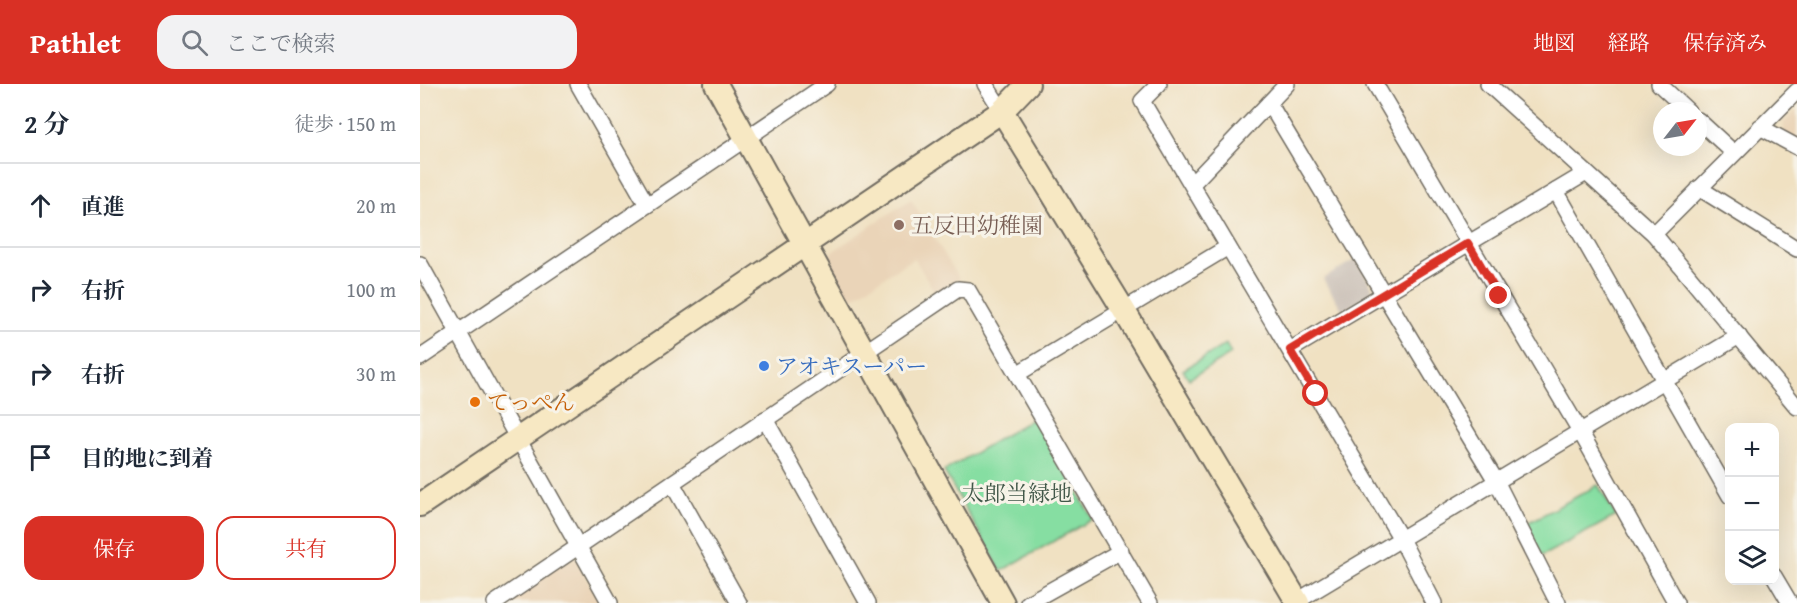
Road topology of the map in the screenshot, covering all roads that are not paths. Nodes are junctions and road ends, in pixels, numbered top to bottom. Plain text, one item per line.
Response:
1 (578, 84) edge
2 (716, 84) edge
3 (827, 84) edge
4 (985, 84) edge
5 (1028, 84) edge
6 (1159, 84) edge
7 (1287, 84) edge
8 (1375, 84) edge
9 (1488, 84) edge
10 (1659, 84) edge
11 (1797, 91) edge
12 (1678, 102) edge
13 (1269, 103) junction
14 (1002, 111) junction
15 (1760, 127) junction
16 (1707, 128) edge
17 (746, 138) junction
18 (1797, 147) edge
19 (1734, 153) junction
20 (1586, 173) junction
21 (1192, 183) junction
22 (1699, 188) junction
23 (1556, 191) junction
24 (647, 205) junction
25 (1654, 234) junction
26 (1468, 243) junction
27 (805, 244) junction
28 (1228, 247) junction
29 (1797, 249) edge
30 (420, 264) edge
31 (1384, 293) junction
32 (1124, 309) junction
33 (458, 332) junction
34 (1739, 336) junction
35 (1290, 350) junction
36 (864, 352) junction
37 (420, 358) edge
38 (1017, 374) junction
39 (1664, 381) junction
40 (1796, 405) edge
41 (765, 419) junction
42 (1580, 431) junction
43 (517, 439) junction
44 (1496, 481) junction
45 (672, 483) junction
46 (1725, 487) edge
47 (420, 505) edge
48 (1401, 539) junction
49 (578, 547) junction
50 (1121, 551) junction
51 (1779, 584) edge
52 (1296, 602) edge
53 (495, 603) edge
54 (610, 603) edge
55 (740, 603) edge
56 (868, 603) edge
57 (1003, 603) edge
58 (1028, 603) edge
59 (1149, 603) edge
60 (1434, 603) edge
61 (1558, 603) edge
62 (1677, 603) edge
63 (1790, 603) edge

1 - 24 street
2 - 17 street
3 - 17 street
4 - 14 street
5 - 14 street
6 - 21 street
7 - 13 street
8 - 26 street
9 - 20 street
10 - 12 street
11 - 15 street
13 - 21 street
13 - 31 street
14 - 27 street
14 - 32 street
15 - 18 street
15 - 19 street
16 - 19 street
17 - 24 street
17 - 27 street
19 - 22 street
20 - 23 street
20 - 25 street
21 - 28 street
22 - 25 street
22 - 29 street
23 - 26 street
23 - 39 street
24 - 33 street
25 - 34 street
26 - 31 street
26 - 42 street
27 - 36 street
27 - 43 street
28 - 32 street
28 - 35 street
30 - 33 street
31 - 35 street
31 - 44 street
32 - 38 street
32 - 52 street
33 - 37 street
33 - 43 street
34 - 39 street
34 - 40 street
35 - 48 street
36 - 38 street
36 - 41 street
36 - 57 street
38 - 50 street
39 - 42 street
39 - 46 street
41 - 45 street
41 - 56 street
42 - 44 street
42 - 62 street
43 - 47 street
43 - 49 street
44 - 48 street
44 - 61 street
45 - 49 street
45 - 55 street
48 - 52 street
48 - 60 street
49 - 53 street
49 - 54 street
50 - 58 street
50 - 59 street
51 - 63 street

